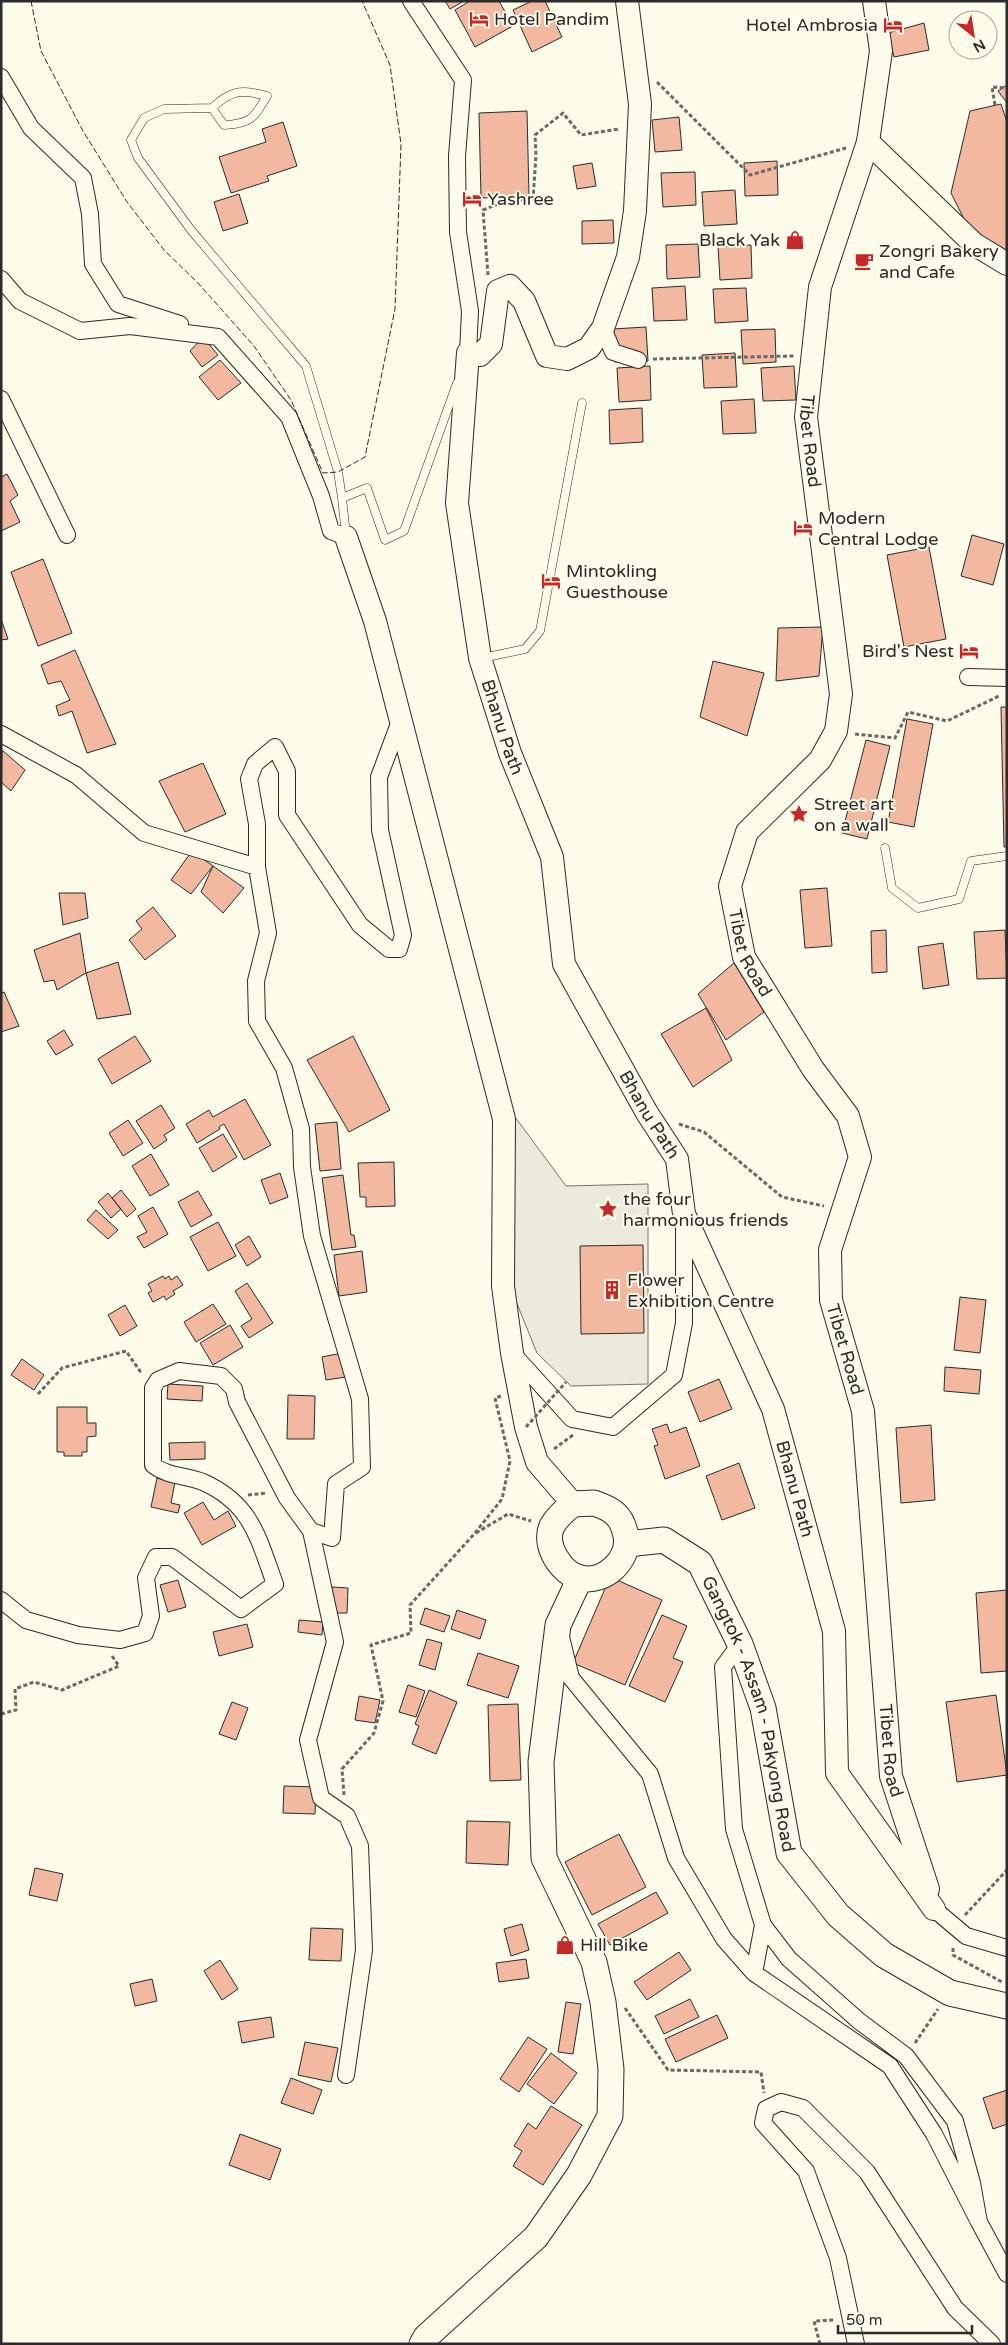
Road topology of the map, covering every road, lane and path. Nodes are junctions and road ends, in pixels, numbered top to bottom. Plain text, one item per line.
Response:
1 (410, 1) edge
2 (627, 1) edge
3 (874, 1) edge
4 (636, 61) junction
5 (1, 77) edge
6 (1007, 88) edge
7 (640, 104) junction
8 (995, 105) dead end
9 (212, 108) junction
10 (868, 142) junction
11 (1007, 264) edge
12 (488, 277) dead end
13 (1, 280) edge
14 (603, 328) junction
15 (218, 337) junction
16 (468, 353) junction
17 (812, 356) junction
18 (638, 360) joint
19 (1, 399) edge
20 (582, 403) dead end
21 (342, 498) junction
22 (66, 534) dead end
23 (346, 537) junction
24 (480, 658) junction
25 (968, 677) dead end
26 (1007, 678) edge
27 (1007, 696) edge
28 (400, 721) junction
29 (836, 731) junction
30 (1, 734) edge
31 (885, 848) dead end
32 (1007, 856) edge
33 (257, 866) junction
34 (647, 1113) junction
35 (684, 1214) junction
36 (842, 1215) junction
37 (512, 1353) junction
38 (566, 1382) dead end
39 (153, 1388) junction
40 (518, 1389) junction
41 (38, 1394) dead end
42 (572, 1419) junction
43 (526, 1427) junction
44 (537, 1462) junction
45 (277, 1480) junction
46 (230, 1497) junction
47 (573, 1504) junction
48 (551, 1527) junction
49 (311, 1531) junction
50 (475, 1534) junction
51 (627, 1544) junction
52 (580, 1578) junction
53 (1, 1600) edge
54 (558, 1625) junction
55 (120, 1640) junction
56 (740, 1644) junction
57 (1, 1714) edge
58 (347, 1816) junction
59 (934, 1909) junction
60 (763, 1925) junction
61 (1007, 1948) edge
62 (754, 1973) junction
63 (950, 1993) junction
64 (620, 2001) dead end
65 (1007, 2006) edge
66 (906, 2056) junction
67 (346, 2075) dead end
68 (766, 2109) junction
69 (979, 2222) junction
70 (1007, 2274) edge
71 (851, 2320) junction
72 (422, 2344) edge
73 (820, 2344) edge
74 (856, 2344) edge
75 (992, 2344) edge

1 - 16 street
2 - 4 street
3 - 10 street, Tibet Road
4 - 7 street
4 - 10 path
5 - 15 street
6 - 8 path
7 - 12 path
7 - 14 street
9 - 9 lane
9 - 21 lane
10 - 11 street
10 - 17 street, Tibet Road
13 - 15 street
14 - 16 street
14 - 18 street
15 - 23 street
16 - 21 lane
16 - 24 street, Bhanu Path
17 - 18 path
17 - 29 street, Tibet Road
19 - 22 street
20 - 24 lane
21 - 23 lane
23 - 28 street
24 - 34 street, Bhanu Path
25 - 26 street
27 - 29 path
28 - 33 street
28 - 37 street
29 - 36 street, Tibet Road
30 - 33 street
31 - 32 lane
33 - 49 street
34 - 35 street, Bhanu Path
34 - 36 path
35 - 42 street
35 - 59 street, Bhanu Path
36 - 59 street, Tibet Road
37 - 40 street
37 - 42 street
38 - 43 path, bridge
39 - 41 path
39 - 45 street
39 - 46 street
40 - 43 street
40 - 50 path
42 - 44 path
43 - 44 street
44 - 47 street
45 - 46 path
45 - 49 street
46 - 55 street
47 - 48 main road
47 - 51 main road
48 - 50 path
48 - 52 main road
49 - 58 street
50 - 58 path
51 - 52 main road
51 - 56 main road, Gangtok - Assam - Pakyong Road
52 - 54 main road
53 - 55 street
54 - 62 street
54 - 72 main road
55 - 57 path
56 - 60 street
56 - 63 main road, Gangtok - Assam - Pakyong Road
58 - 67 street
59 - 61 street
60 - 62 street
60 - 66 street
62 - 69 street
63 - 65 main road, Gangtok - Assam - Pakyong Road
63 - 66 path
64 - 68 path
66 - 69 street
68 - 71 street
68 - 75 street
69 - 70 street
71 - 73 path
71 - 74 street

